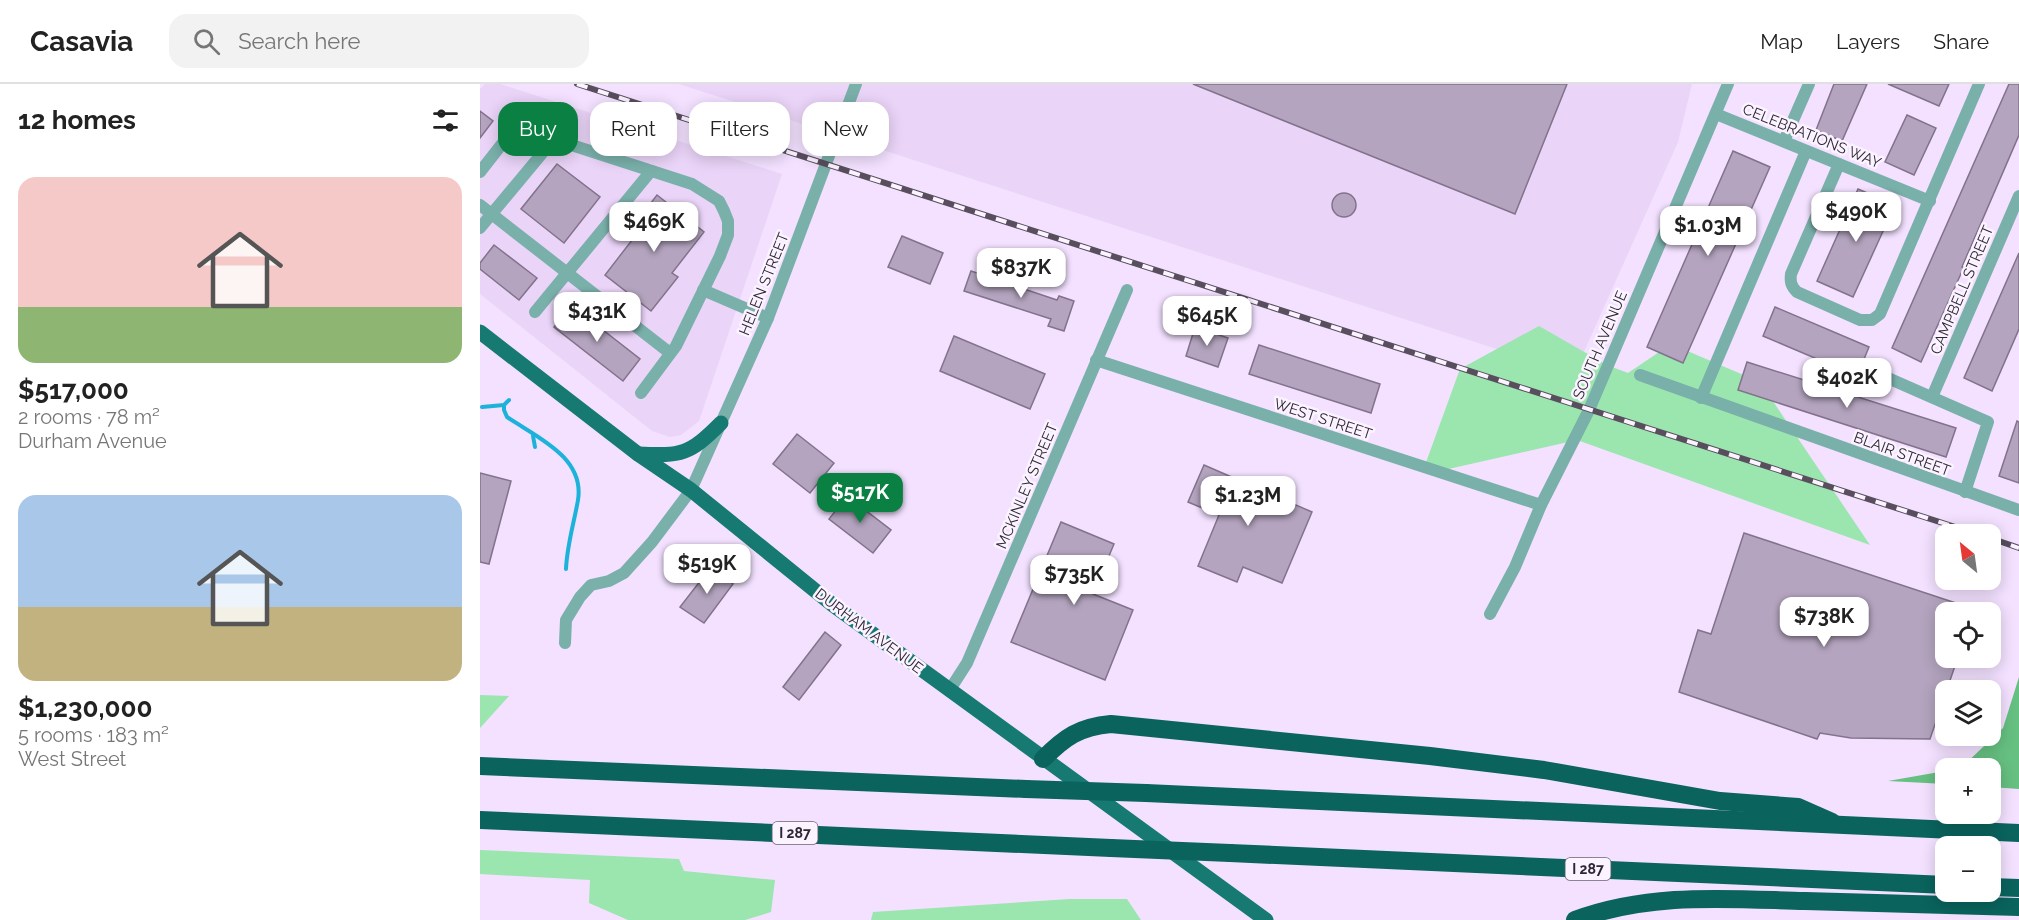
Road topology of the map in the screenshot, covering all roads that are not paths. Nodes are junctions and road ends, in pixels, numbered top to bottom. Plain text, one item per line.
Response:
1 (856, 84) edge
2 (1728, 84) edge
3 (1809, 84) edge
4 (1979, 84) edge
5 (1716, 114) junction
6 (1784, 141) junction
7 (578, 147) edge
8 (498, 149) edge
9 (1806, 151) junction
10 (540, 156) edge
11 (1839, 164) junction
12 (651, 171) junction
13 (480, 172) edge
14 (2019, 196) edge
15 (1930, 201) junction
16 (480, 205) edge
17 (491, 214) junction
18 (480, 228) edge
19 (567, 273) junction
20 (703, 290) junction
21 (1127, 290) dead end
22 (535, 312) dead end
23 (768, 318) junction
24 (480, 332) edge
25 (670, 353) junction
26 (1096, 360) junction
27 (1640, 375) dead end
28 (1881, 375) dead end
29 (641, 393) dead end
30 (1932, 397) junction
31 (1701, 398) junction
32 (721, 423) junction
33 (638, 454) junction
34 (691, 490) junction
35 (1965, 492) junction
36 (1541, 505) junction
37 (2019, 510) edge
38 (1490, 614) dead end
39 (565, 642) dead end
40 (949, 691) junction
41 (1043, 759) junction
42 (480, 766) edge
43 (480, 820) edge
44 (1842, 826) junction
45 (2019, 833) edge
46 (1935, 885) edge
47 (2001, 887) edge
48 (2019, 888) edge
49 (2019, 907) edge
50 (1266, 920) edge
51 (1575, 920) edge

1 - 23 street, HELEN STREET
2 - 5 street, SOUTH AVENUE
3 - 6 street
4 - 15 street
5 - 6 street, CELEBRATIONS WAY
5 - 36 street, SOUTH AVENUE
6 - 9 street, CELEBRATIONS WAY
7 - 12 street
8 - 13 street
9 - 11 street, CELEBRATIONS WAY
9 - 31 street
10 - 17 street
11 - 15 street, CELEBRATIONS WAY
11 - 15 street
12 - 19 street
12 - 20 street
14 - 30 street, CAMPBELL STREET
16 - 17 street
17 - 18 street
17 - 19 street
19 - 22 street
19 - 25 street
20 - 23 street
20 - 25 street
21 - 26 street, MCKINLEY STREET
23 - 32 street, HELEN STREET
24 - 33 main road, DURHAM AVENUE
25 - 29 street
26 - 36 street, WEST STREET
26 - 40 street, MCKINLEY STREET
27 - 31 street, BLAIR STREET
28 - 30 street
30 - 35 street
31 - 35 street, BLAIR STREET
32 - 33 main road
32 - 34 street, HELEN STREET
33 - 34 main road, DURHAM AVENUE
34 - 39 street, HELEN STREET
34 - 40 main road, DURHAM AVENUE
35 - 37 street, BLAIR STREET
36 - 38 street, SOUTH AVENUE
40 - 41 main road, DURHAM AVENUE
41 - 44 highway
41 - 50 main road, DURHAM AVENUE
42 - 44 highway, bridge
43 - 46 highway, I 287, bridge
44 - 45 highway
47 - 48 highway
49 - 51 highway

